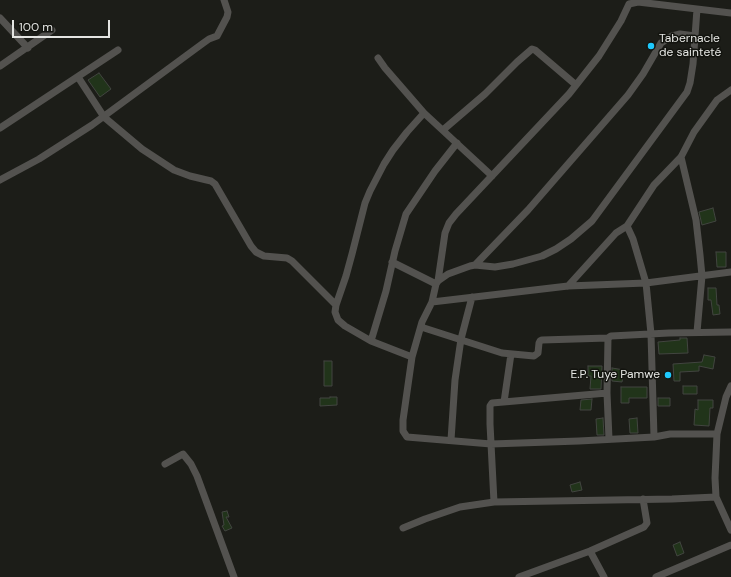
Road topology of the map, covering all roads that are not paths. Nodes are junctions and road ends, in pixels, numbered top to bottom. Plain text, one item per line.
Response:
1 (224, 0) edge
2 (697, 9) junction
3 (731, 13) edge
4 (0, 18) edge
5 (52, 30) dead end
6 (695, 36) junction
7 (28, 48) junction
8 (118, 50) dead end
9 (378, 58) dead end
10 (0, 66) edge
11 (78, 77) junction
12 (576, 85) junction
13 (731, 90) edge
14 (424, 113) junction
15 (104, 117) junction
16 (0, 128) edge
17 (443, 130) junction
18 (457, 143) junction
19 (681, 157) junction
20 (492, 176) junction
21 (0, 180) edge
22 (627, 226) junction
23 (392, 262) junction
24 (475, 265) junction
25 (731, 272) edge
26 (702, 276) junction
27 (437, 282) junction
28 (646, 283) junction
29 (568, 286) junction
30 (472, 297) junction
31 (432, 302) junction
32 (336, 305) junction
33 (421, 327) junction
34 (697, 332) junction
35 (731, 332) edge
36 (651, 334) junction
37 (608, 338) junction
38 (461, 339) junction
39 (371, 341) junction
40 (511, 354) junction
41 (412, 357) junction
42 (731, 386) edge
43 (607, 393) junction
44 (504, 402) junction
45 (717, 434) junction
46 (654, 437) junction
47 (609, 439) junction
48 (451, 440) junction
49 (491, 444) junction
50 (164, 464) dead end
51 (716, 497) junction
52 (643, 499) junction
53 (494, 502) junction
54 (403, 528) dead end
55 (731, 530) edge
56 (731, 545) edge
57 (590, 551) junction
58 (234, 577) edge
59 (520, 577) edge
60 (604, 577) edge
61 (656, 577) edge

1 - 15 street
2 - 3 street
2 - 6 street
2 - 12 street
4 - 7 street
5 - 7 street
6 - 24 street
6 - 24 street
7 - 10 street
8 - 11 street
9 - 14 street
11 - 15 street
11 - 16 street
12 - 17 street
12 - 20 street
13 - 19 street
14 - 17 street
14 - 32 street
15 - 21 street
15 - 32 street
17 - 18 street
18 - 20 street
18 - 23 street
19 - 22 street
19 - 26 street
20 - 27 street
22 - 28 street
22 - 29 street
23 - 27 street
23 - 39 street
24 - 27 street
25 - 26 street
26 - 28 street
26 - 34 street
27 - 31 street
28 - 29 street
28 - 36 street
29 - 30 street
30 - 31 street
30 - 38 street
31 - 33 street
32 - 39 street
33 - 38 street
33 - 41 street
34 - 35 street
34 - 36 street
36 - 37 street
36 - 46 street
37 - 40 street
37 - 43 street
38 - 40 street
38 - 48 street
39 - 41 street
40 - 44 street
41 - 48 street
42 - 45 street
43 - 44 street
43 - 47 street
44 - 49 street
45 - 46 street
45 - 51 street
46 - 47 street
47 - 49 street
48 - 49 street
49 - 53 street
50 - 58 street
51 - 52 street
51 - 55 street
52 - 53 street
52 - 57 street
53 - 54 street
56 - 61 street
57 - 59 street
57 - 60 street

